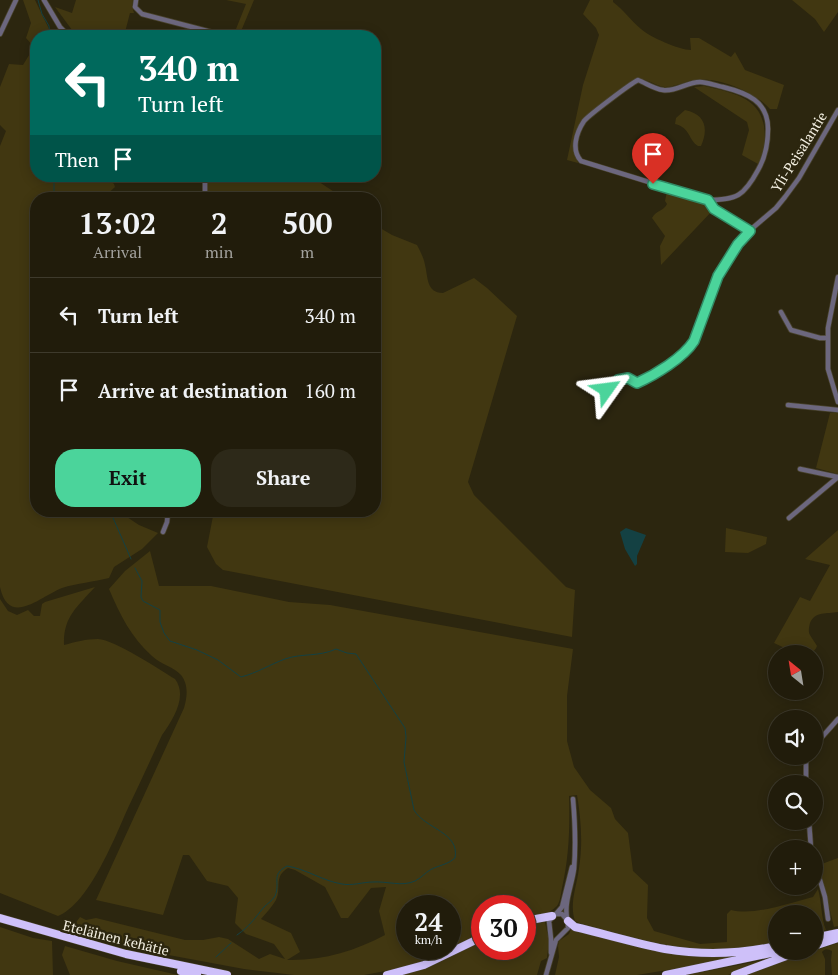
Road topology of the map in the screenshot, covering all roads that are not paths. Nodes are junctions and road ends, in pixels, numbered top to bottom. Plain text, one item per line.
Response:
1 (16, 0) edge
2 (44, 0) edge
3 (136, 0) edge
4 (63, 30) edge
5 (203, 30) edge
6 (0, 34) edge
7 (838, 110) edge
8 (708, 200) junction
9 (750, 231) junction
10 (838, 278) edge
11 (782, 312) dead end
12 (828, 338) junction
13 (607, 390) dead end
14 (838, 402) edge
15 (788, 405) dead end
16 (838, 410) edge
17 (800, 469) dead end
18 (838, 477) edge
19 (167, 517) edge
20 (789, 518) dead end
21 (163, 532) dead end
22 (838, 719) edge
23 (823, 736) edge
24 (573, 798) dead end
25 (574, 856) junction
26 (823, 890) edge
27 (554, 915) junction
28 (0, 918) edge
29 (536, 919) edge
30 (568, 920) junction
31 (828, 920) dead end
32 (838, 935) edge
33 (823, 937) edge
34 (823, 939) edge
35 (471, 942) edge
36 (823, 942) edge
37 (768, 947) edge
38 (551, 953) junction
39 (126, 954) junction
40 (768, 954) edge
41 (776, 960) edge
42 (197, 975) edge
43 (227, 975) edge
44 (387, 975) edge
45 (546, 975) edge
46 (666, 975) edge
47 (735, 975) edge

1 - 6 street
2 - 4 street
3 - 5 street
7 - 9 street, Yli-Peisalantie
8 - 8 street
8 - 9 street
9 - 13 street, Yli-Peisalantie
10 - 12 street
11 - 12 street
12 - 14 street
15 - 16 street
17 - 18 street
18 - 20 street
19 - 21 street
22 - 23 street
24 - 25 street
25 - 27 street
25 - 30 street
26 - 31 street
27 - 29 highway
27 - 30 street
27 - 38 street
28 - 39 highway, Eteläinen kehätie
30 - 37 highway
30 - 38 street
32 - 33 highway
32 - 34 highway
32 - 36 highway
35 - 44 highway
38 - 45 street
39 - 42 highway
39 - 43 highway, Eteläinen kehätie
40 - 46 highway
41 - 47 highway

